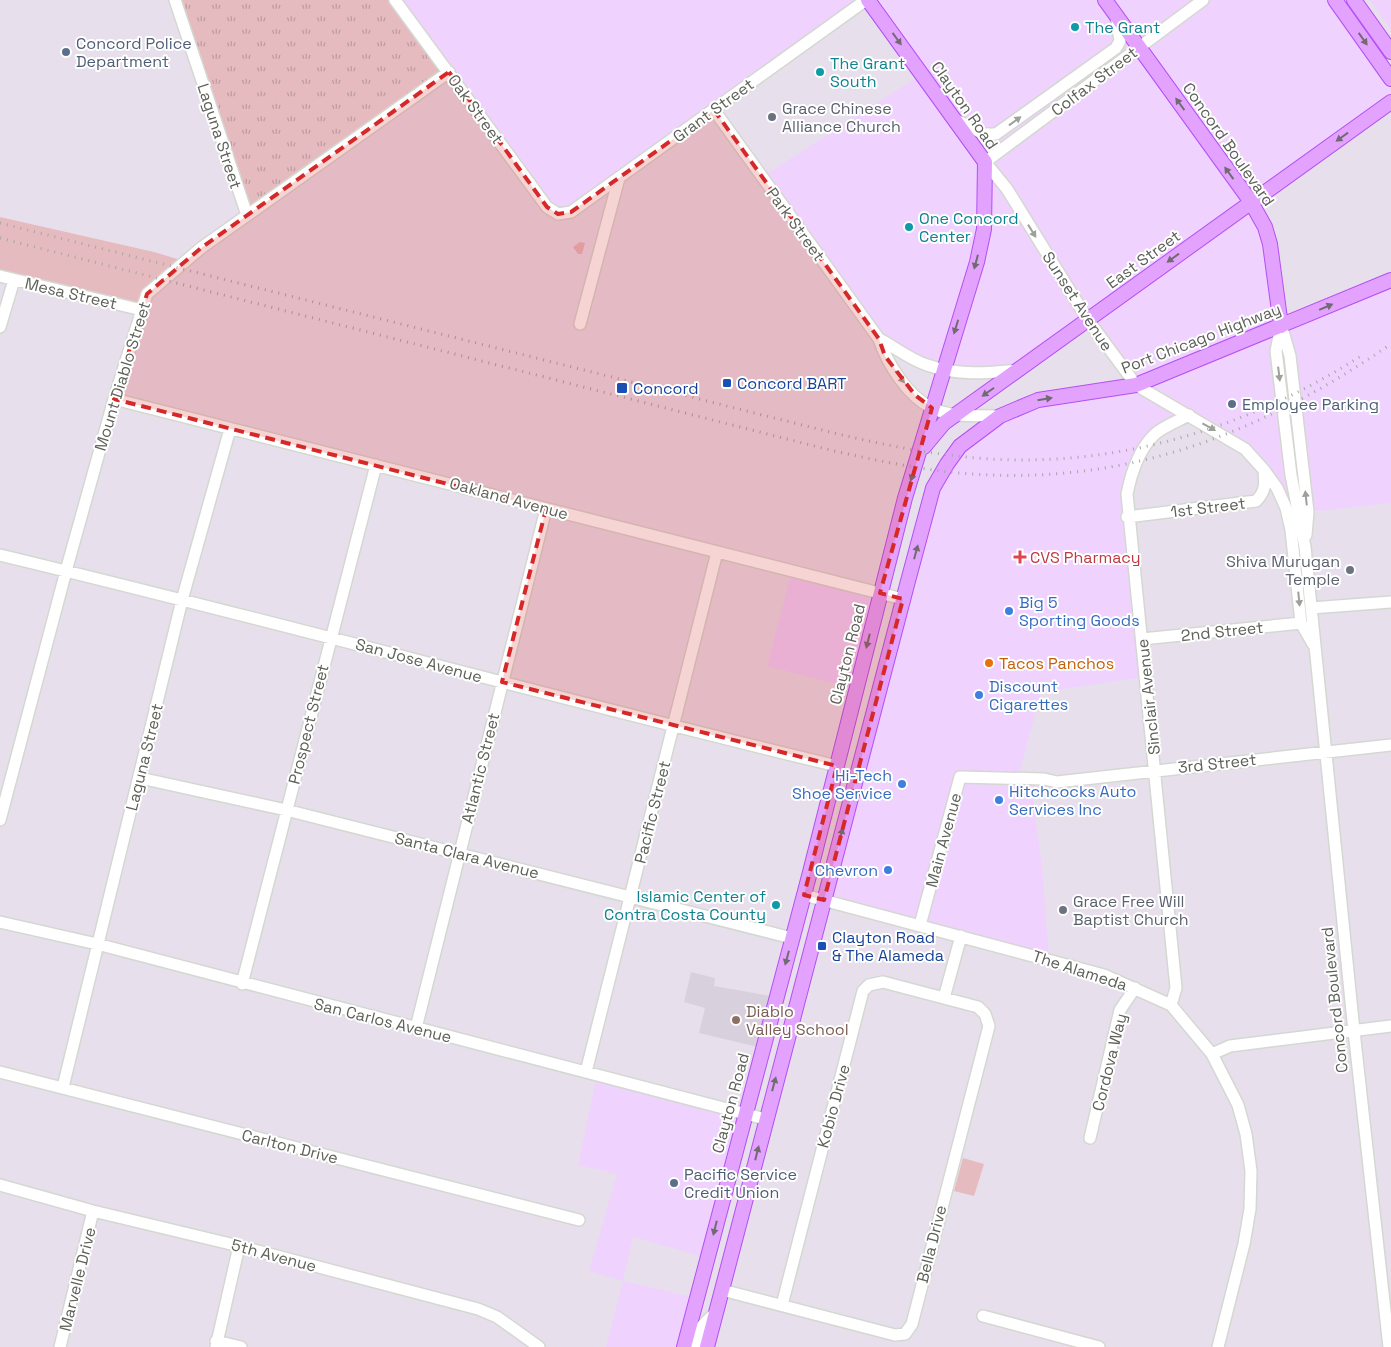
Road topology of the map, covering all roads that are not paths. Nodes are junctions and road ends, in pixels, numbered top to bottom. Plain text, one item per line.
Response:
1 (175, 0) edge
2 (395, 0) edge
3 (867, 0) edge
4 (1105, 0) edge
5 (1203, 0) edge
6 (1335, 0) edge
7 (1354, 0) edge
8 (1116, 16) junction
9 (1139, 48) junction
10 (1391, 52) edge
11 (449, 72) junction
12 (1391, 79) edge
13 (1391, 102) edge
14 (714, 110) junction
15 (956, 120) junction
16 (985, 162) junction
17 (619, 178) junction
18 (1250, 202) junction
19 (558, 214) joint
20 (247, 215) junction
21 (0, 276) edge
22 (14, 280) junction
23 (1391, 280) edge
24 (142, 310) junction
25 (1088, 320) junction
26 (580, 324) dead end
27 (1281, 326) junction
28 (0, 327) edge
29 (879, 339) junction
30 (943, 370) junction
31 (1019, 370) junction
32 (1136, 385) junction
33 (114, 399) junction
34 (932, 408) junction
35 (956, 414) junction
36 (1189, 415) junction
37 (1000, 416) junction
38 (230, 428) junction
39 (921, 449) junction
40 (376, 466) junction
41 (1264, 470) junction
42 (546, 508) junction
43 (1127, 517) junction
44 (717, 552) junction
45 (0, 554) edge
46 (66, 571) junction
47 (880, 593) junction
48 (903, 599) junction
49 (182, 600) junction
50 (1391, 602) edge
51 (1311, 608) junction
52 (1301, 623) junction
53 (330, 637) junction
54 (1142, 639) junction
55 (1316, 650) junction
56 (502, 682) junction
57 (673, 727) junction
58 (1391, 745) edge
59 (1325, 752) junction
60 (837, 766) junction
61 (1156, 770) junction
62 (140, 778) junction
63 (1044, 779) joint
64 (286, 810) junction
65 (0, 820) edge
66 (458, 853) junction
67 (804, 894) junction
68 (630, 898) junction
69 (824, 900) junction
70 (0, 922) edge
71 (920, 925) junction
72 (961, 936) junction
73 (792, 938) junction
74 (97, 944) junction
75 (242, 984) junction
76 (1135, 988) junction
77 (944, 998) junction
78 (1171, 1005) junction
79 (1391, 1026) edge
80 (416, 1028) junction
81 (1354, 1031) junction
82 (1212, 1054) junction
83 (0, 1072) edge
84 (586, 1072) junction
85 (63, 1087) junction
86 (745, 1113) junction
87 (765, 1119) junction
88 (1090, 1138) dead end
89 (0, 1184) edge
90 (93, 1211) junction
91 (579, 1220) dead end
92 (239, 1246) junction
93 (722, 1290) junction
94 (782, 1305) junction
95 (716, 1312) junction
96 (983, 1316) dead end
97 (216, 1344) edge
98 (60, 1347) edge
99 (241, 1347) edge
100 (539, 1347) edge
101 (684, 1347) edge
102 (695, 1347) edge
103 (707, 1347) edge
104 (1099, 1347) edge
105 (1218, 1347) edge
106 (1390, 1347) edge

1 - 20 street, Laguna Street
2 - 11 street, Oak Street
3 - 14 street, Grant Street
3 -> 15 main road, Clayton Road
4 - 8 main road, Concord Boulevard
5 - 9 street, Colfax Street
6 -> 12 main road
7 - 10 main road
8 - 9 main road, Concord Boulevard
15 -> 8 street, Colfax Street
9 - 16 street, Colfax Street
18 -> 9 main road, Concord Boulevard
11 - 19 street, Oak Street
11 - 20 street, Mount Diablo Street
13 -> 18 main road, East Street
14 - 17 street, Grant Street
14 - 29 street, Park Street
15 - 16 main road, Clayton Road
16 -> 25 street, Sunset Avenue
16 -> 30 main road, Clayton Road
17 - 19 street, Grant Street
17 - 26 street
18 -> 25 main road, East Street
18 - 27 main road, Concord Boulevard
20 - 24 street, Mount Diablo Street
21 - 22 street, Mesa Street
22 - 24 street, Mesa Street
22 - 28 street
27 -> 23 main road, Port Chicago Highway
24 - 33 street, Mount Diablo Street
25 - 31 main road, East Street
25 - 32 street, Sunset Avenue
27 - 32 main road, Port Chicago Highway
27 - 51 street, Concord Boulevard
29 - 30 street, Park Street
29 -> 34 street, Park Street
30 - 31 street, Park Street
30 - 34 main road, Clayton Road
31 -> 35 main road, East Street
32 - 36 street, Sunset Avenue
37 -> 32 main road, Port Chicago Highway
33 - 38 street, Oakland Avenue
33 - 46 street, Mount Diablo Street
34 - 35 street, Park Street
34 - 39 main road, Clayton Road
35 - 37 street, Park Street
35 - 39 main road, East Street
36 -> 41 street, Sunset Avenue
36 - 43 street, Sinclair Avenue
48 -> 37 main road, Port Chicago Highway
38 - 40 street, Oakland Avenue
38 - 49 street, Laguna Street
39 -> 47 main road, Clayton Road
40 - 42 street, Oakland Avenue
40 - 53 street, Prospect Street
41 - 43 street, 1st Street
41 -> 52 street, Concord Boulevard
42 - 44 street, Oakland Avenue
42 - 56 street, Atlantic Street
43 - 54 street, Sinclair Avenue
44 - 47 street, Oakland Avenue
44 - 57 street, Pacific Street
45 - 46 street, San Jose Avenue
46 - 49 street, San Jose Avenue
46 - 65 street, Mount Diablo Street
47 - 48 street, Oakland Avenue
47 -> 60 main road, Clayton Road
69 -> 48 main road
49 - 53 street, San Jose Avenue
49 - 62 street, Laguna Street
50 - 51 street
51 - 55 street, Concord Boulevard
52 - 54 street, 2nd Street
52 - 55 street, Concord Boulevard
53 - 56 street, San Jose Avenue
53 - 64 street, Prospect Street
54 - 61 street, Sinclair Avenue
55 - 59 street, Concord Boulevard
56 - 57 street, San Jose Avenue
56 - 66 street, Atlantic Street
57 - 60 street, San Jose Avenue
57 - 68 street, Pacific Street
58 - 59 street, 3rd Street
59 - 61 street, 3rd Street
59 - 81 street, Concord Boulevard
60 - 67 main road, Clayton Road
61 - 63 street, 3rd Street
61 - 78 street, Sinclair Avenue
62 - 64 street, Santa Clara Avenue
62 - 74 street, Laguna Street
63 - 71 street, Main Avenue
64 - 66 street, Santa Clara Avenue
64 - 75 street, Prospect Street
66 - 68 street, Santa Clara Avenue
66 - 80 street, Atlantic Street
67 - 69 street, The Alameda
67 - 73 main road, Clayton Road
68 - 73 street, Santa Clara Avenue
68 - 84 street, Pacific Street
69 - 71 street, The Alameda
87 -> 69 main road
70 - 74 street, San Carlos Avenue
71 - 72 street, The Alameda
72 - 76 street, The Alameda
72 - 77 street
73 -> 86 main road, Clayton Road
74 - 75 street, San Carlos Avenue
74 - 85 street, Laguna Street
75 - 80 street, San Carlos Avenue
76 - 78 street, The Alameda
76 - 88 street, Cordova Way
77 - 94 street, Kobio Drive
77 - 94 street, Bella Drive
78 - 82 street, The Alameda
79 - 81 street
80 - 84 street, San Carlos Avenue
81 - 82 street
81 - 106 street, Concord Boulevard
82 - 105 street, The Alameda
83 - 85 street, Carlton Drive
84 - 86 street, San Carlos Avenue
85 - 91 street, Carlton Drive
86 - 87 street, San Carlos Avenue
86 -> 101 main road, Clayton Road
93 -> 87 main road
89 - 90 street, 5th Avenue
90 - 92 street, 5th Avenue
90 - 98 street, Marvelle Drive
92 - 97 street
92 - 100 street, 5th Avenue
93 - 94 street, Bella Drive
93 - 95 main road
95 - 102 street
95 - 103 main road
96 - 104 street
97 - 99 street

